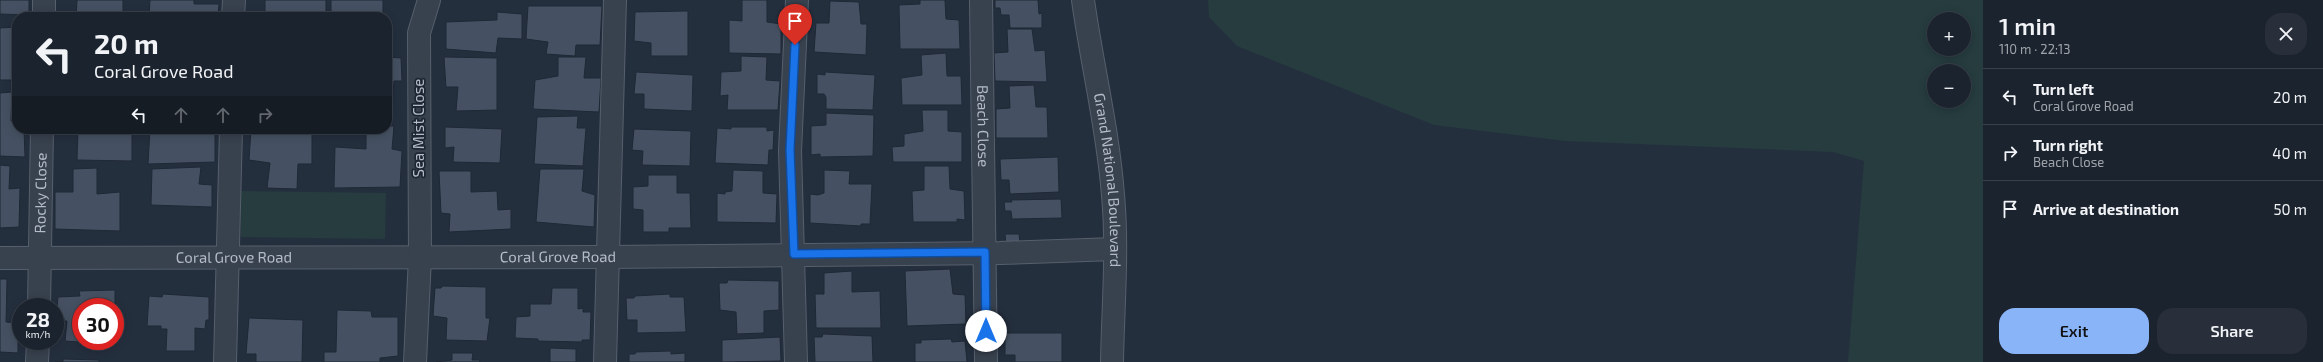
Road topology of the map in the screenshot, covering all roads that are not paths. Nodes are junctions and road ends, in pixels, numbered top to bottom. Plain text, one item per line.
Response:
1 (44, 0) edge
2 (234, 0) edge
3 (429, 0) edge
4 (615, 0) edge
5 (797, 0) edge
6 (981, 0) edge
7 (1083, 0) edge
8 (44, 12) edge
9 (233, 12) edge
10 (42, 134) edge
11 (231, 134) edge
12 (1115, 249) junction
13 (985, 252) junction
14 (794, 254) junction
15 (41, 257) junction
16 (420, 257) junction
17 (608, 257) junction
18 (0, 258) edge
19 (229, 258) junction
20 (39, 298) edge
21 (38, 350) edge
22 (37, 362) edge
23 (226, 362) edge
24 (415, 362) edge
25 (605, 362) edge
26 (796, 362) edge
27 (986, 362) edge
28 (1112, 362) edge

1 - 8 street
2 - 9 street
3 - 16 street, Sea Mist Close
4 - 17 street
5 - 14 street
6 - 13 street, Beach Close
7 - 12 street, Grand National Boulevard
10 - 15 street, Rocky Close
11 - 19 street
12 - 13 street, Coral Grove Road
12 - 28 street, Grand National Boulevard
13 - 14 street, Coral Grove Road
13 - 27 street, Beach Close
14 - 17 street, Coral Grove Road
14 - 26 street
15 - 18 street, Coral Grove Road
15 - 19 street, Coral Grove Road
15 - 20 street, Rocky Close
16 - 17 street, Coral Grove Road
16 - 19 street, Coral Grove Road
16 - 24 street, Sea Mist Close
17 - 25 street
19 - 23 street
21 - 22 street

